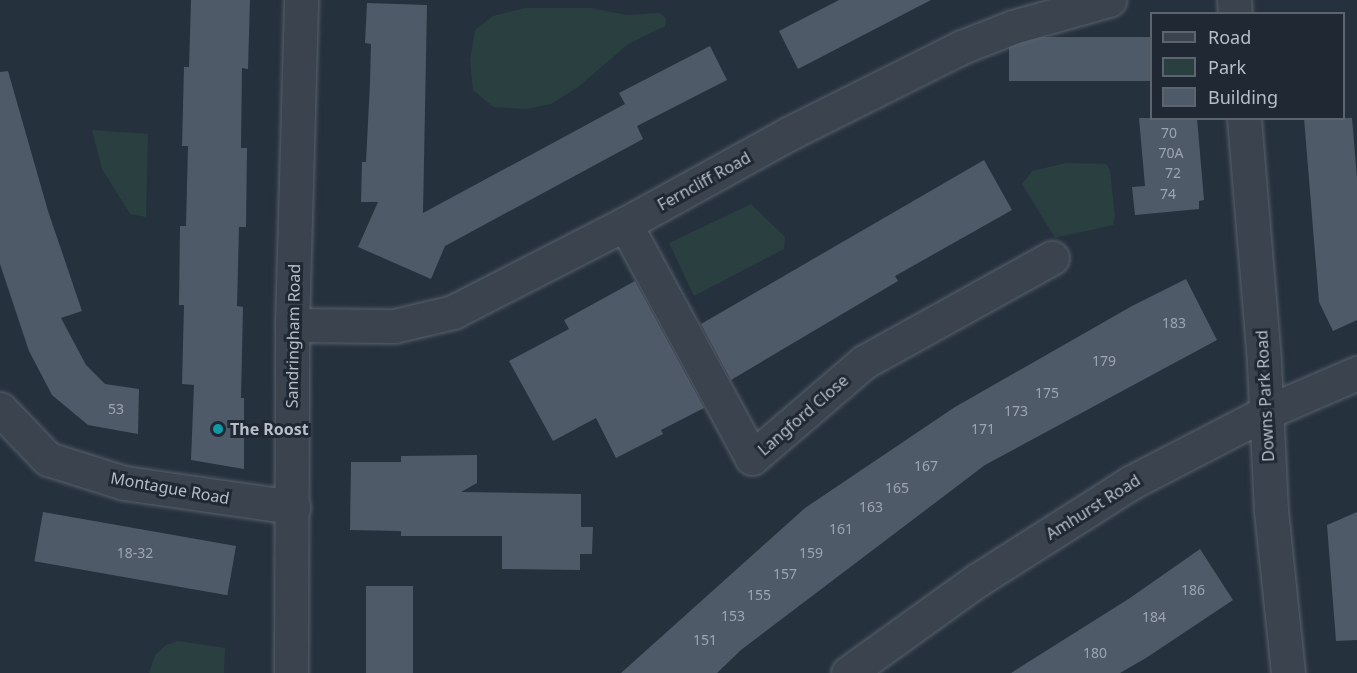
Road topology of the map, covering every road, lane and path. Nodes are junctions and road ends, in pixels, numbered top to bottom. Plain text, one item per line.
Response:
1 (301, 0) edge
2 (1109, 0) edge
3 (1244, 120) edge
4 (625, 224) junction
5 (1052, 258) dead end
6 (292, 325) junction
7 (1357, 373) edge
8 (0, 409) edge
9 (1267, 412) junction
10 (292, 507) junction
11 (291, 673) edge
12 (848, 673) edge
13 (1288, 673) edge

1 - 6 street, Sandringham Road
2 - 4 street, Ferncliff Road
3 - 9 street, Downs Park Road
4 - 5 street, Langford Close
4 - 6 street, Ferncliff Road
6 - 10 street, Sandringham Road
7 - 9 street, Amhurst Road
8 - 10 street, Montague Road
9 - 12 street, Amhurst Road
9 - 13 street, Downs Park Road
10 - 11 street, Sandringham Road

